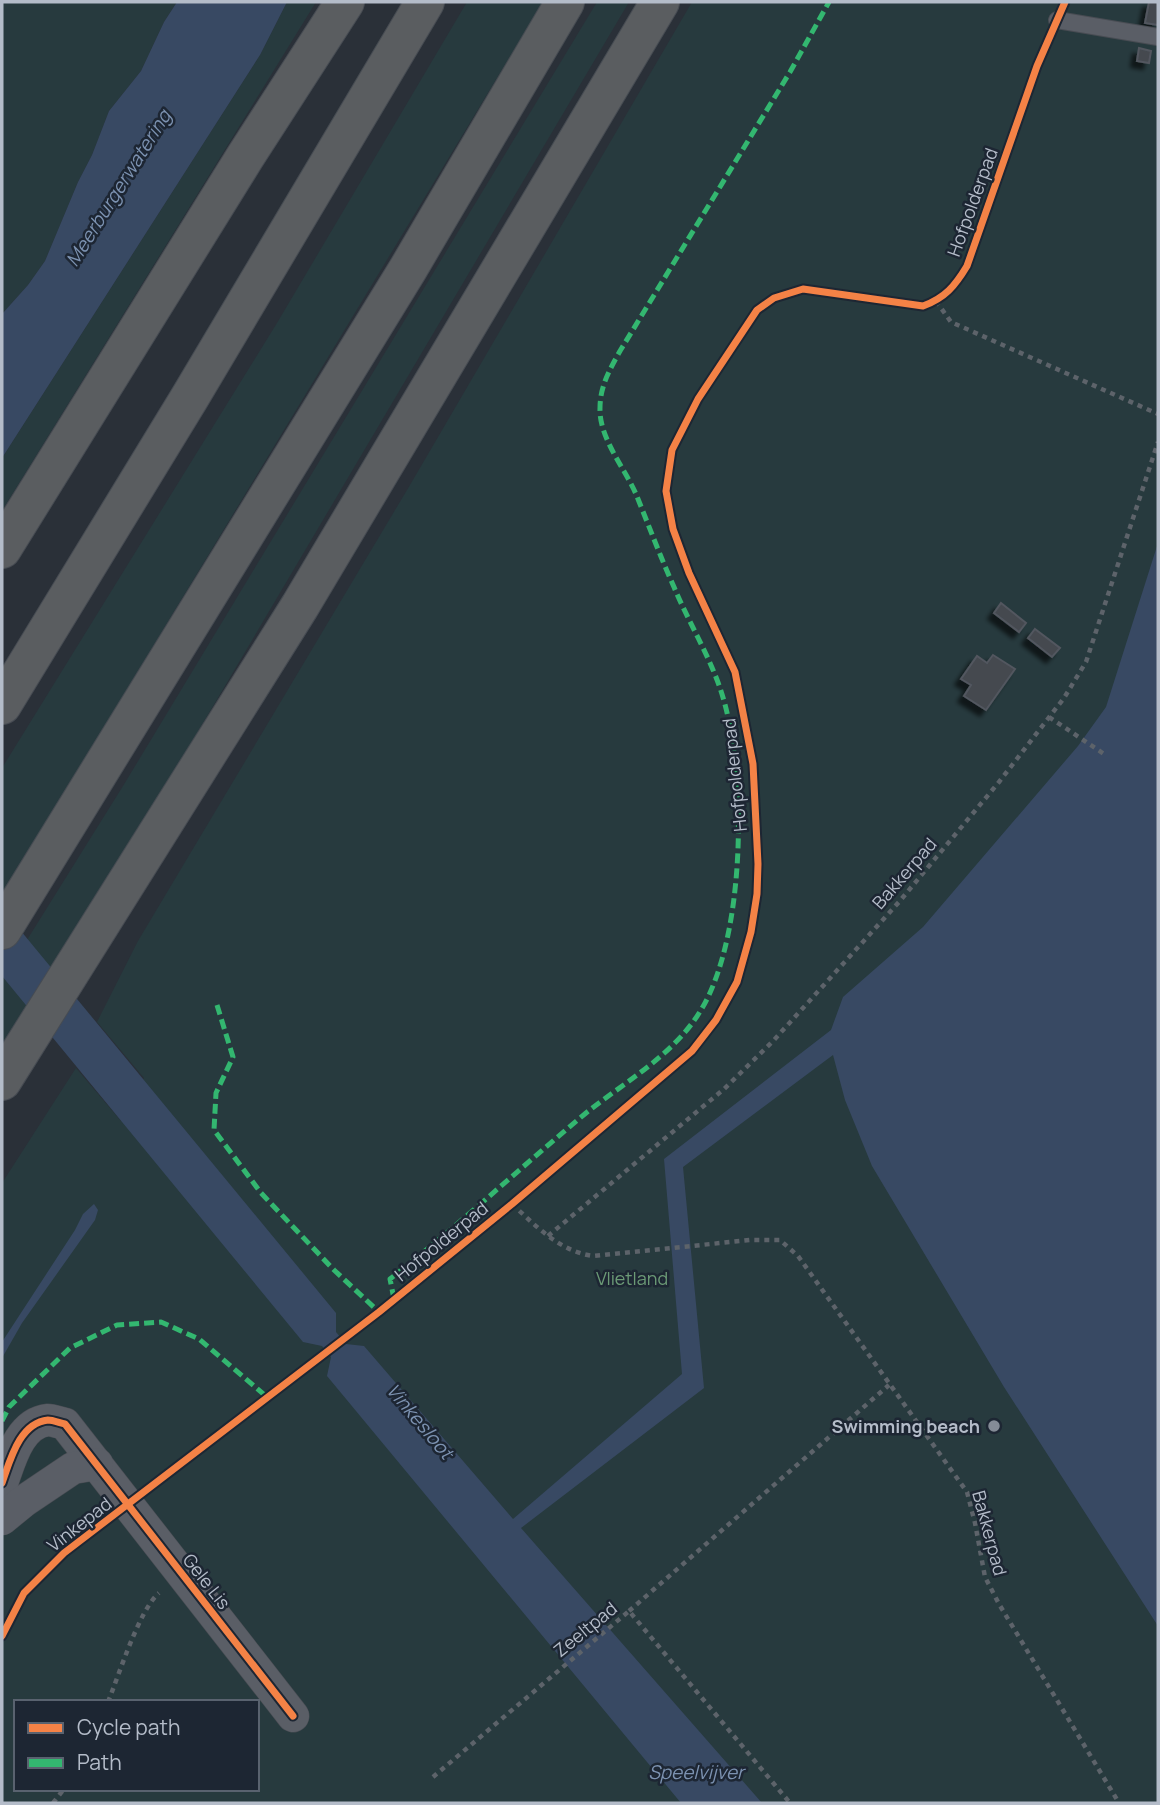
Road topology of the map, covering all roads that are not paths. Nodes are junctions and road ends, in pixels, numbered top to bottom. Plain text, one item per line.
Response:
1 (345, 2) edge
2 (425, 2) edge
3 (565, 2) edge
4 (660, 2) edge
5 (1056, 20) dead end
6 (1158, 37) edge
7 (2, 549) edge
8 (2, 705) edge
9 (2, 930) edge
10 (2, 1081) edge
11 (97, 1464) junction
12 (2, 1483) edge
13 (2, 1519) edge
14 (293, 1716) dead end

1 - 7 highway
2 - 8 highway
3 - 9 highway
4 - 10 highway
5 - 6 lane
11 - 12 street, Gele Lis
11 - 13 street
11 - 14 street, Gele Lis

